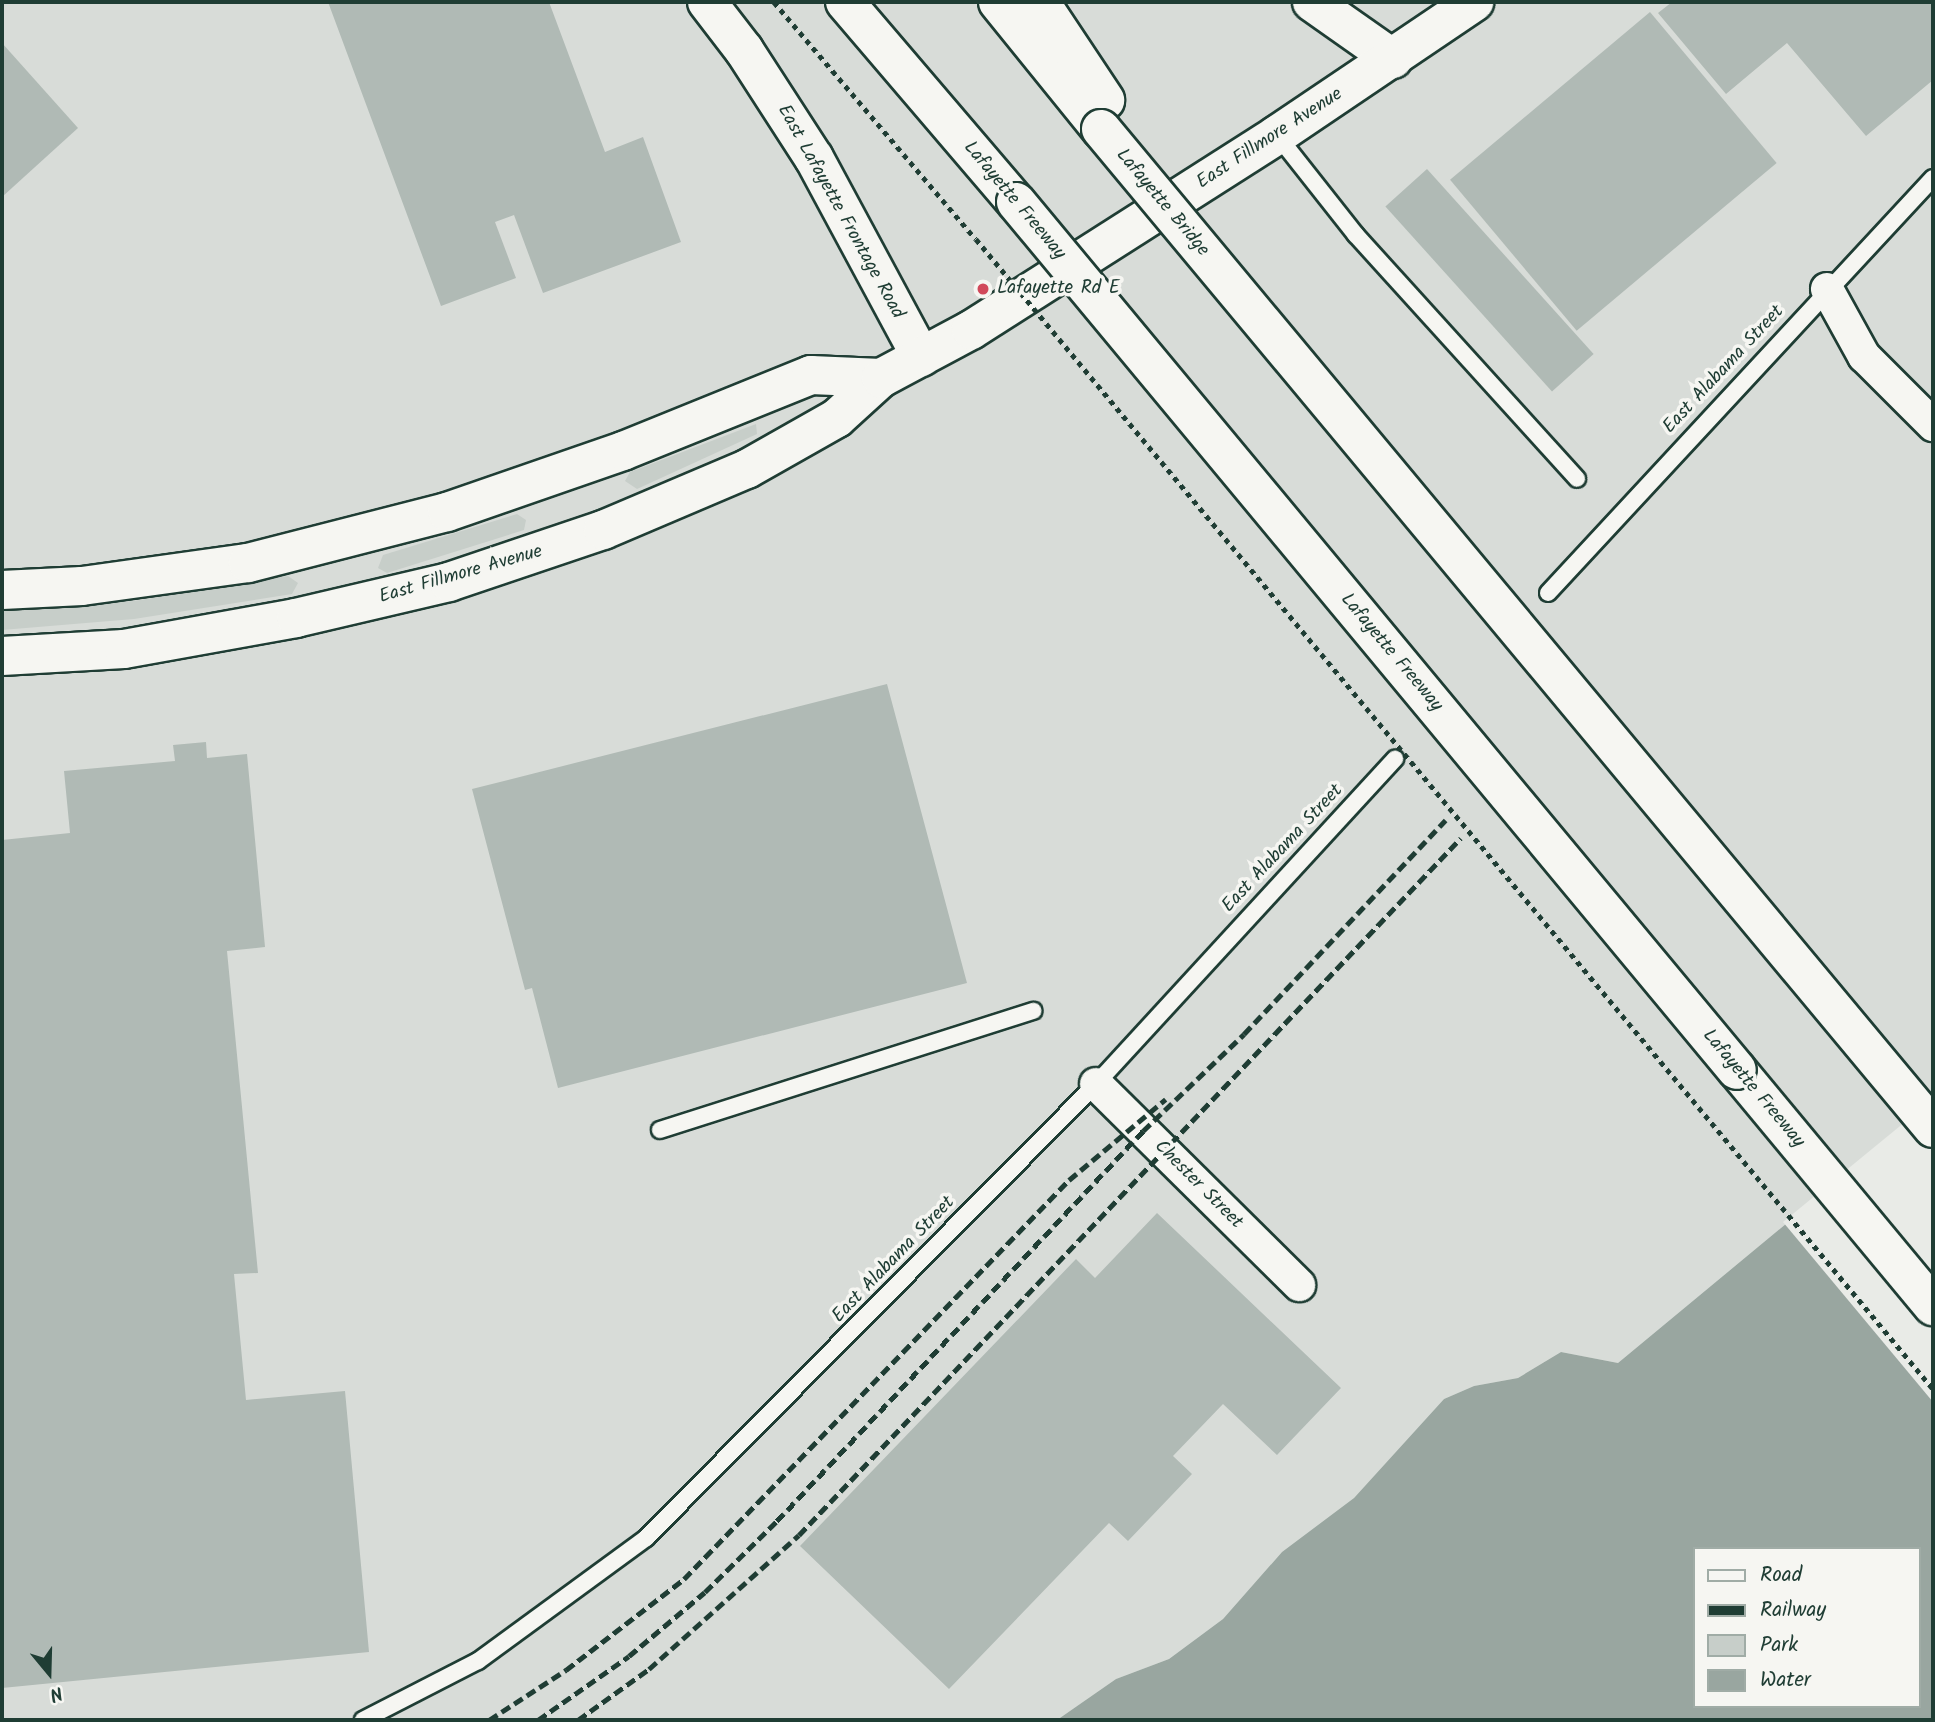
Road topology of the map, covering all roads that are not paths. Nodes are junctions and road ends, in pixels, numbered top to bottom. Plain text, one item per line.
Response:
1 (707, 2) edge
2 (845, 2) edge
3 (998, 2) edge
4 (1040, 2) edge
5 (1312, 2) edge
6 (1474, 2) edge
7 (1393, 59) junction
8 (1109, 123) junction
9 (1277, 135) junction
10 (1933, 178) edge
11 (1827, 289) junction
12 (921, 357) junction
13 (881, 378) junction
14 (1933, 425) edge
15 (1577, 479) dead end
16 (2, 590) edge
17 (1548, 593) dead end
18 (2, 656) edge
19 (1395, 759) dead end
20 (1033, 1011) dead end
21 (1096, 1084) junction
22 (1933, 1128) edge
23 (660, 1130) dead end
24 (1299, 1286) dead end
25 (1933, 1306) edge
26 (363, 1720) edge

1 - 12 main road, East Lafayette Frontage Road
2 - 25 main road, Lafayette Freeway, bridge
3 - 8 main road
4 - 8 main road
5 - 7 main road
6 - 7 main road, East Fillmore Avenue
7 - 9 main road, East Fillmore Avenue
8 - 22 main road, bridge
9 - 12 main road, East Fillmore Avenue
9 - 15 lane
10 - 11 lane, East Alabama Street
11 - 14 street
11 - 17 lane, East Alabama Street
12 - 13 main road, East Fillmore Avenue
13 - 16 main road
13 - 18 main road, East Fillmore Avenue
19 - 21 lane, East Alabama Street
20 - 23 lane
21 - 24 street, Chester Street
21 - 26 lane, East Alabama Street

